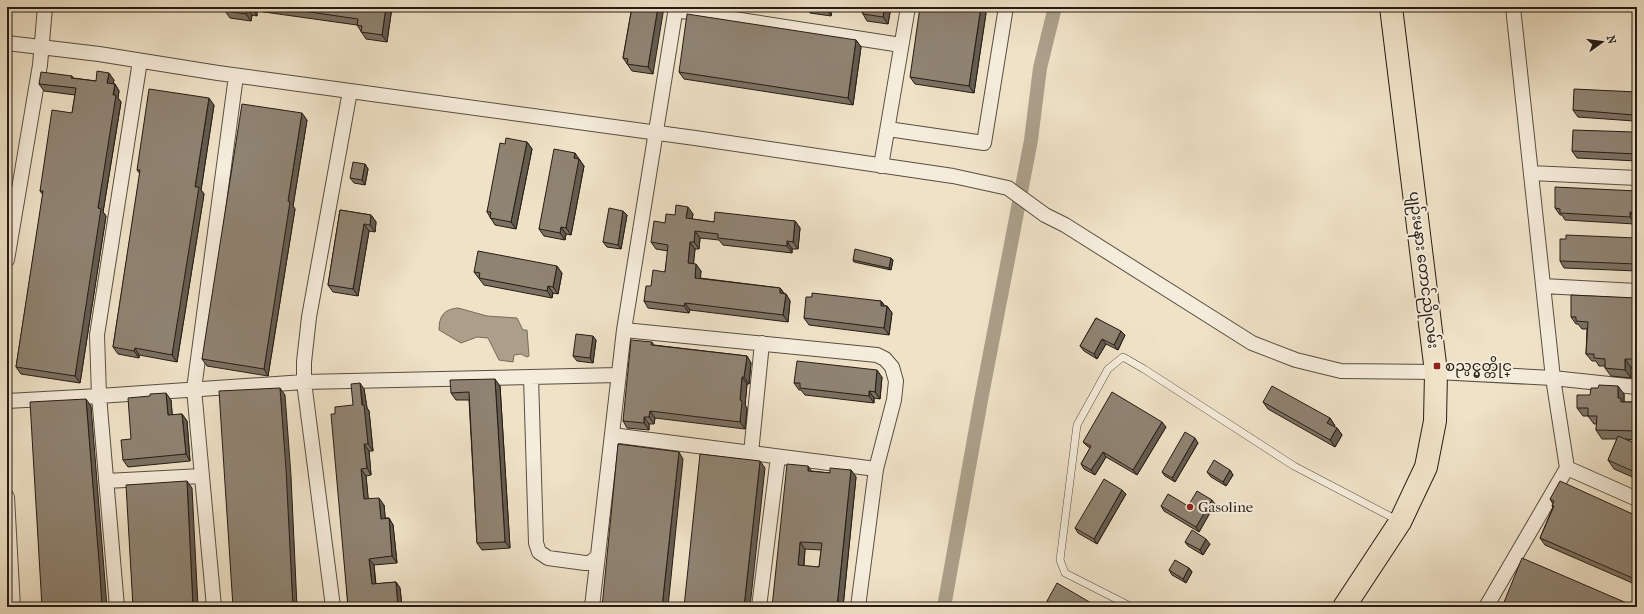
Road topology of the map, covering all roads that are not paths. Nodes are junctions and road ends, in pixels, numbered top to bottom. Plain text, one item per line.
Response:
1 (46, 7) edge
2 (908, 7) edge
3 (1006, 7) edge
4 (1391, 7) edge
5 (1513, 7) edge
6 (676, 9) edge
7 (7, 43) edge
8 (902, 45) junction
9 (42, 46) junction
10 (140, 61) junction
11 (236, 76) junction
12 (350, 90) junction
13 (888, 128) junction
14 (656, 132) junction
15 (881, 166) junction
16 (1531, 173) junction
17 (1637, 178) edge
18 (7, 260) edge
19 (1543, 286) junction
20 (1637, 291) edge
21 (624, 330) junction
22 (762, 343) junction
23 (1436, 372) junction
24 (618, 375) junction
25 (531, 377) junction
26 (1553, 378) junction
27 (304, 382) junction
28 (1637, 387) edge
29 (194, 389) junction
30 (99, 396) junction
31 (7, 401) edge
32 (612, 434) junction
33 (750, 453) junction
34 (778, 457) junction
35 (1567, 468) junction
36 (876, 469) junction
37 (202, 476) junction
38 (106, 481) junction
39 (7, 497) edge
40 (1637, 499) edge
41 (1400, 522) junction
42 (598, 556) junction
43 (13, 607) edge
44 (117, 607) edge
45 (214, 607) edge
46 (333, 607) edge
47 (592, 607) edge
48 (759, 607) edge
49 (858, 607) edge
50 (1132, 607) edge
51 (1344, 607) edge
52 (1486, 607) edge

1 - 9 street
2 - 8 street
3 - 13 street
4 - 23 main road, ပျဉ်းမနား တောင်ညိုလမ်း
5 - 16 street
6 - 8 street
6 - 14 street
7 - 9 street
8 - 13 street
9 - 10 street
9 - 18 street
10 - 11 street
10 - 30 street
11 - 12 street
11 - 29 street
12 - 14 street
12 - 27 street
13 - 15 street
14 - 15 street
14 - 21 street
15 - 23 street
16 - 17 street
16 - 19 street
19 - 20 street
19 - 26 street
21 - 22 street
21 - 24 street
22 - 33 street
22 - 36 street
23 - 26 street
23 - 41 main road, ပျဉ်းမနား တောင်ညိုလမ်း
24 - 25 street
24 - 32 street
25 - 27 street
25 - 42 street
26 - 28 street
26 - 35 street
27 - 29 street
27 - 46 street
29 - 30 street
29 - 37 street
30 - 31 street
30 - 38 street
32 - 33 street
32 - 42 street
33 - 34 street
34 - 36 street
34 - 48 street
35 - 40 street
35 - 52 street
36 - 49 street
37 - 38 street
37 - 45 street
38 - 44 street
39 - 43 street
41 - 50 lane
41 - 51 main road, ပျဉ်းမနား တောင်ညိုလမ်း
42 - 47 street

